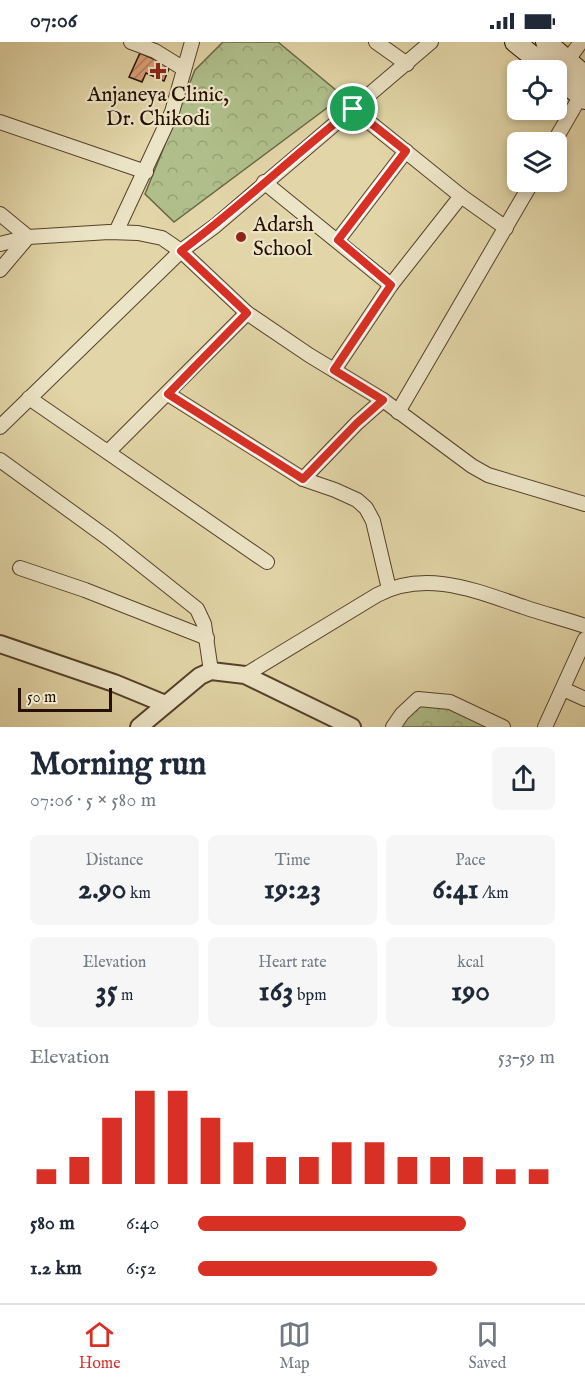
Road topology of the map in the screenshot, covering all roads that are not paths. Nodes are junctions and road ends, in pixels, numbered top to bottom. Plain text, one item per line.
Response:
1 (131, 42) edge
2 (192, 42) edge
3 (376, 42) edge
4 (431, 42) edge
5 (515, 42) edge
6 (546, 42) edge
7 (581, 42) edge
8 (544, 60) edge
9 (554, 60) edge
10 (566, 60) edge
11 (407, 64) junction
12 (184, 69) junction
13 (567, 71) edge
14 (585, 76) edge
15 (567, 78) edge
16 (583, 94) edge
17 (353, 109) junction
18 (0, 122) edge
19 (560, 132) edge
20 (406, 151) junction
21 (146, 172) junction
22 (264, 182) junction
23 (526, 192) edge
24 (461, 196) junction
25 (0, 214) edge
26 (506, 228) junction
27 (116, 232) junction
28 (28, 237) junction
29 (338, 240) junction
30 (0, 244) edge
31 (181, 251) junction
32 (0, 270) edge
33 (391, 285) junction
34 (247, 313) junction
35 (334, 370) junction
36 (168, 394) junction
37 (29, 398) junction
38 (383, 400) junction
39 (398, 412) junction
40 (0, 427) edge
41 (108, 452) junction
42 (0, 460) edge
43 (303, 479) junction
44 (585, 504) edge
45 (267, 562) dead end
46 (20, 568) dead end
47 (389, 589) junction
48 (585, 626) edge
49 (207, 638) junction
50 (585, 639) edge
51 (0, 644) edge
52 (211, 671) junction
53 (245, 675) junction
54 (563, 689) junction
55 (585, 699) edge
56 (165, 704) junction
57 (139, 727) edge
58 (352, 727) edge
59 (393, 727) edge
60 (503, 727) edge
61 (545, 727) edge

1 - 12 street
2 - 12 street
3 - 11 street
4 - 11 street
5 - 8 main road
6 - 9 main road
7 - 10 street
11 - 17 street
12 - 21 street
13 - 14 main road
15 - 16 main road
16 - 19 street
17 - 20 street
17 - 22 street
18 - 21 street
20 - 24 street
20 - 29 street
21 - 27 street
22 - 29 street
22 - 31 street
23 - 26 street
24 - 26 street
24 - 33 street
25 - 28 street
26 - 39 street
27 - 28 street
27 - 31 street
28 - 30 street
28 - 32 street
29 - 33 street
31 - 34 street
31 - 37 street
33 - 35 street
34 - 35 street
34 - 36 street
35 - 38 street
36 - 41 street
36 - 43 street
37 - 40 street
37 - 41 street
38 - 39 street
38 - 43 street
39 - 44 street
41 - 45 street
42 - 49 street
43 - 47 street
46 - 49 street
47 - 48 street
47 - 53 street
49 - 52 street
50 - 54 street
51 - 56 street
52 - 53 street
52 - 56 street
53 - 58 street
54 - 55 street
54 - 61 street
56 - 57 street
59 - 60 street

